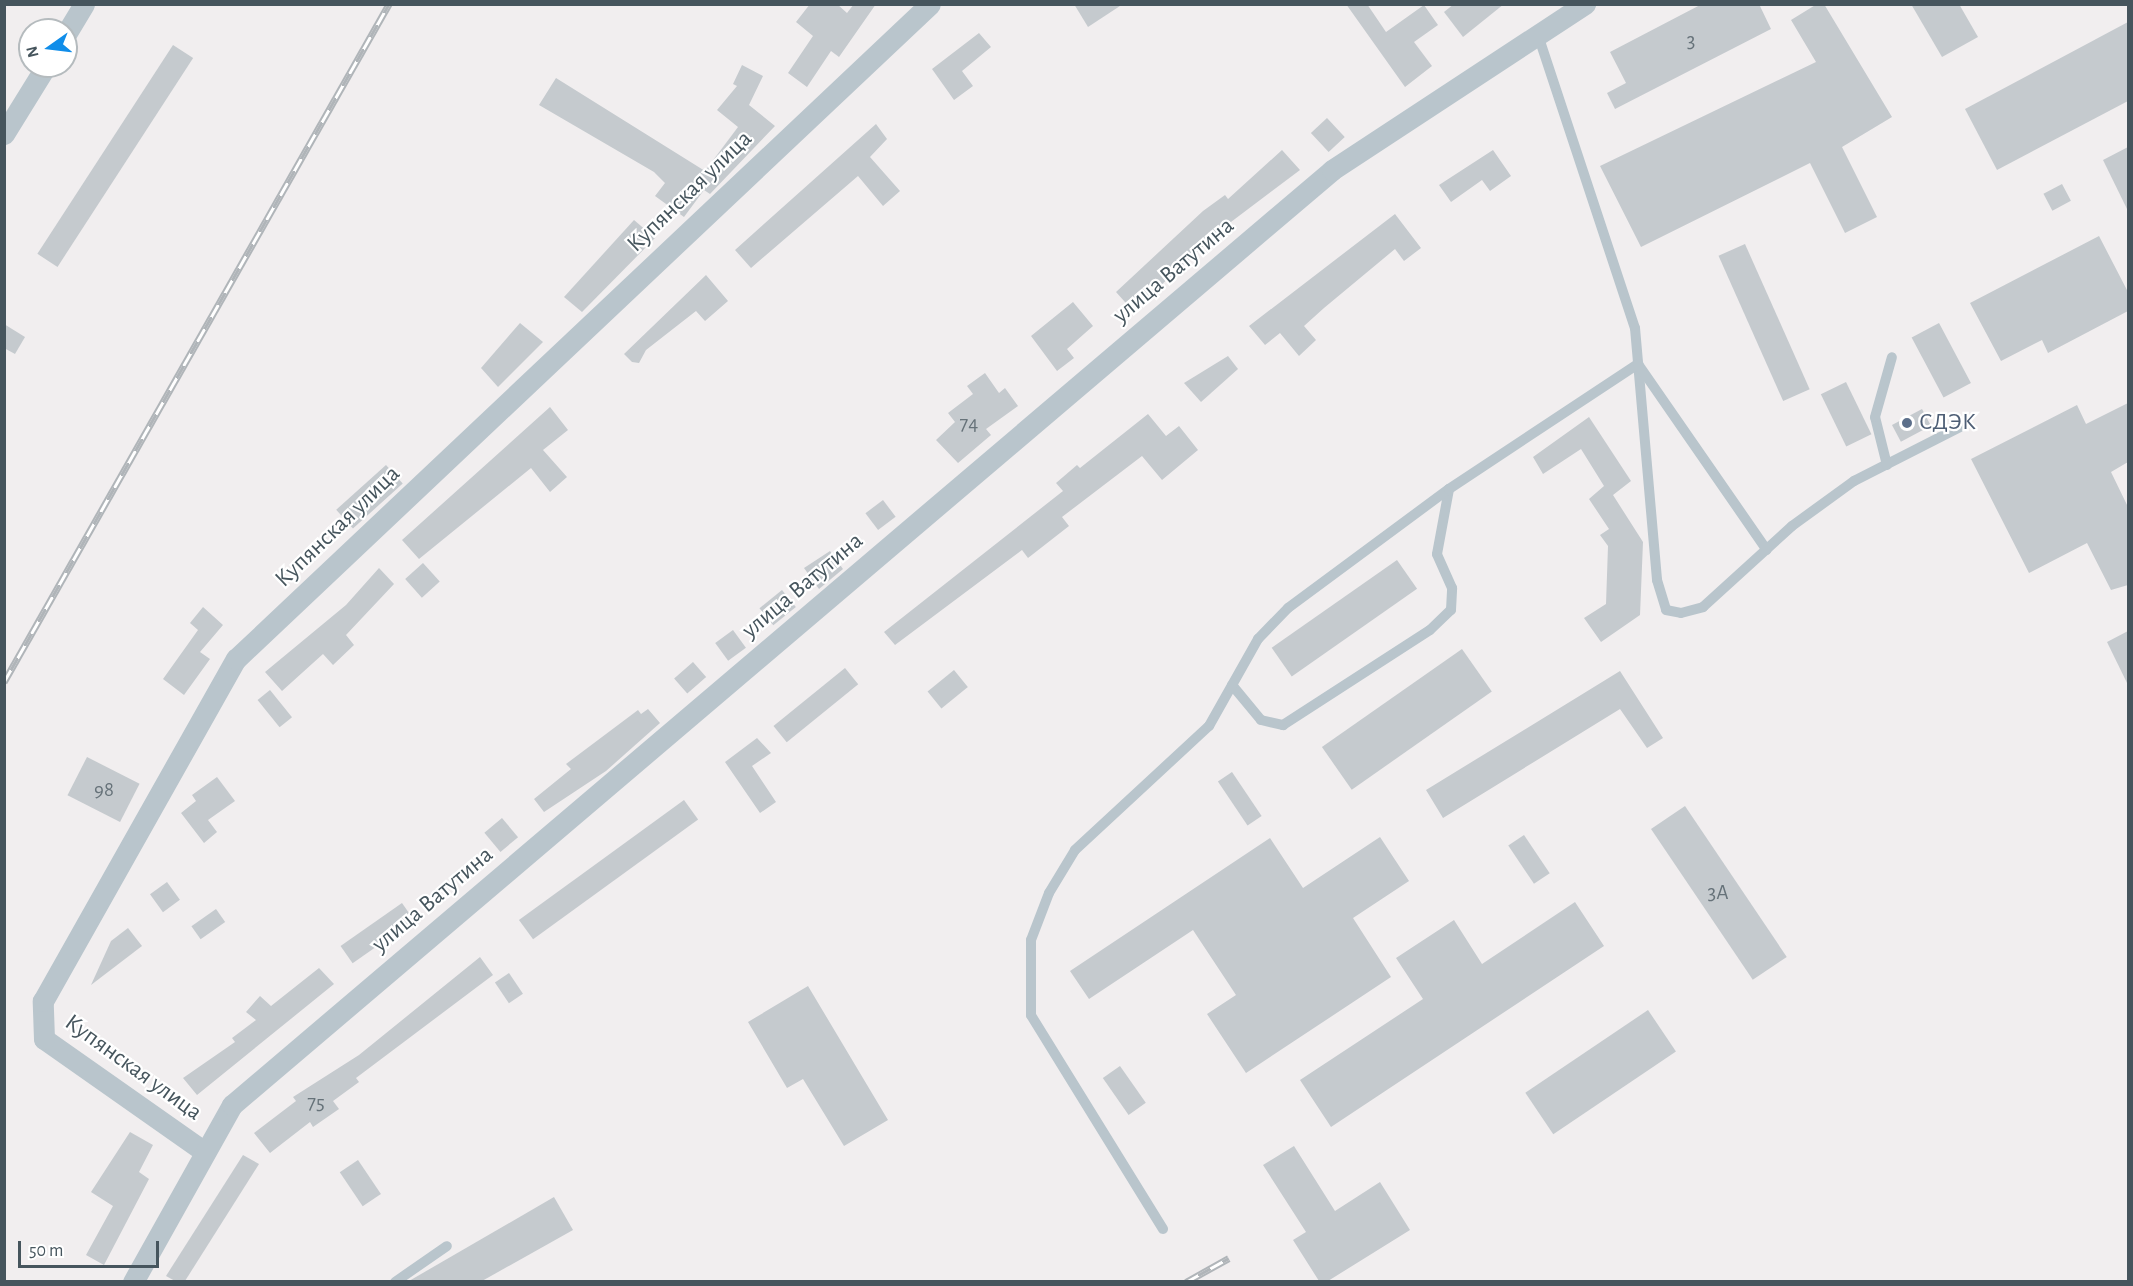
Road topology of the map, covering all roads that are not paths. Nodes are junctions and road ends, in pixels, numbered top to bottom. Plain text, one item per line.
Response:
1 (84, 4) edge
2 (930, 4) edge
3 (1585, 4) edge
4 (76, 18) edge
5 (1538, 35) junction
6 (39, 78) edge
7 (4, 134) edge
8 (1892, 357) dead end
9 (1638, 364) junction
10 (1960, 428) dead end
11 (1887, 465) junction
12 (1449, 489) junction
13 (1767, 550) junction
14 (1232, 685) junction
15 (202, 1150) junction
16 (1163, 1229) dead end
17 (447, 1246) dead end
18 (133, 1281) edge
19 (396, 1281) edge

1 - 4 street
2 - 15 street, Купянская улица
3 - 5 street, улица Ватутина
5 - 9 lane
5 - 15 street, улица Ватутина
6 - 7 street
8 - 11 lane
9 - 12 lane
9 - 13 lane
9 - 13 lane
10 - 11 lane
11 - 13 lane
12 - 14 lane
12 - 14 lane
14 - 16 lane
15 - 18 street, улица Ватутина
17 - 19 lane

